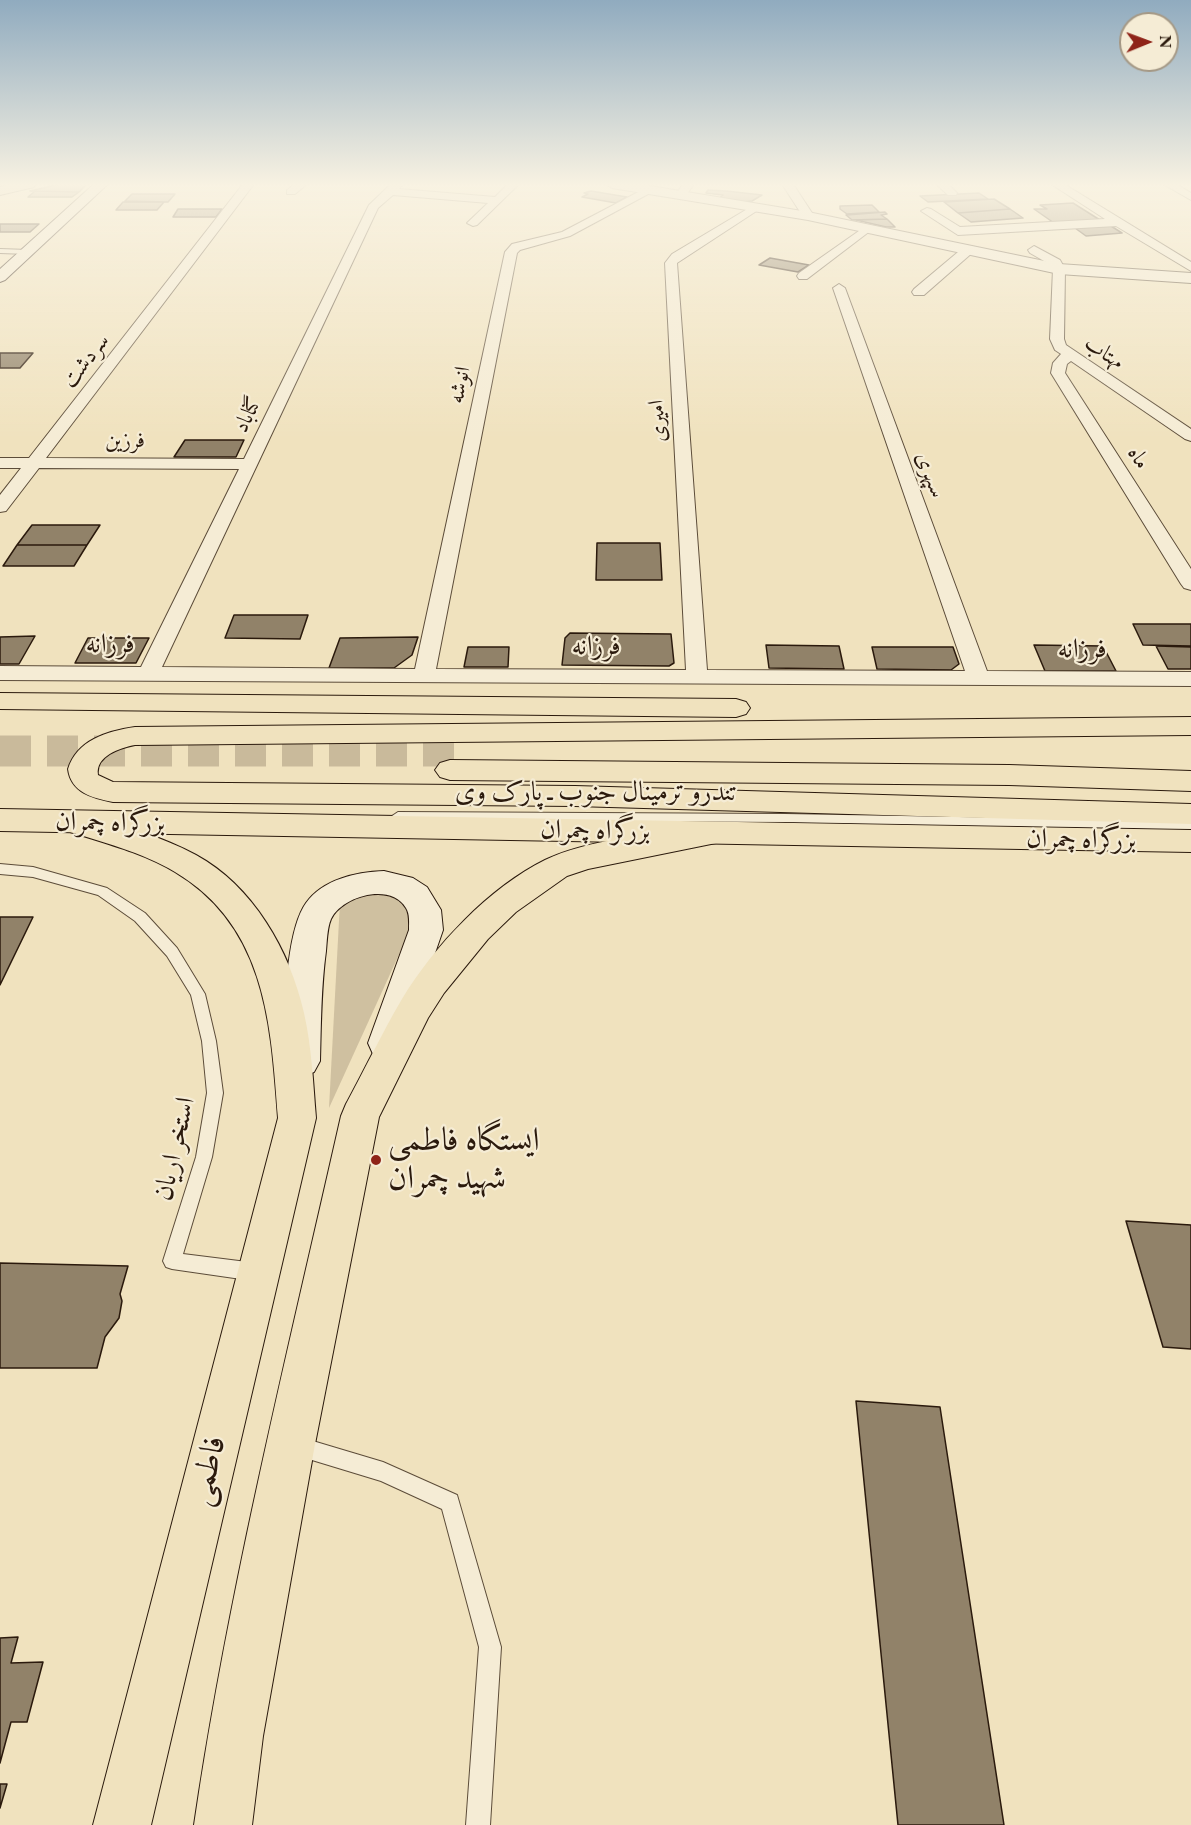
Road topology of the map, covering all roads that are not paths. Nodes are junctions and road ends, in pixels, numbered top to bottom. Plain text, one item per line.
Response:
1 (183, 269) edge
2 (343, 269) edge
3 (507, 269) edge
4 (670, 269) edge
5 (812, 269) edge
6 (946, 269) edge
7 (1059, 269) edge
8 (1061, 269) edge
9 (803, 276) dead end
10 (1191, 278) edge
11 (839, 288) dead end
12 (919, 292) dead end
13 (1068, 355) junction
14 (1191, 436) edge
15 (0, 463) edge
16 (33, 464) junction
17 (249, 464) junction
18 (0, 507) edge
19 (1191, 584) edge
20 (0, 673) edge
21 (149, 673) junction
22 (424, 675) junction
23 (697, 676) junction
24 (978, 677) junction
25 (1191, 679) edge
26 (0, 701) edge
27 (1191, 712) edge
28 (1191, 726) edge
29 (1191, 749) edge
30 (1191, 781) edge
31 (0, 813) edge
32 (1191, 814) edge
33 (0, 820) edge
34 (75, 822) junction
35 (1191, 825) edge
36 (716, 833) junction
37 (1191, 841) edge
38 (0, 868) edge
39 (360, 1116) junction
40 (297, 1118) junction
41 (257, 1273) junction
42 (291, 1444) junction
43 (122, 1825) edge
44 (223, 1825) edge
45 (478, 1825) edge

1 - 16 street, سردشت
2 - 17 street, گناباد
3 - 22 street, انوشه
4 - 23 street, امیری
5 - 9 street
6 - 12 street
7 - 13 street, مهتاب
8 - 10 street
11 - 24 street, سپهری
13 - 14 street, مهتاب
13 - 19 street, ماه
15 - 16 street, فرزین
16 - 17 street, فرزین
16 - 18 street, سردشت
17 - 21 street, گناباد
20 - 21 street, فرزانه
21 - 22 street, فرزانه
22 - 23 street, فرزانه
23 - 24 street, فرزانه
24 - 25 street, فرزانه
26 - 27 main road
28 - 32 main road
29 - 30 main road
31 - 35 lane, تندرو ترمینال جنوب ـ پارک وی
33 - 34 main road, بزرگراه چمران
34 - 36 main road, بزرگراه چمران
34 - 40 main road
36 - 37 main road, بزرگراه چمران
36 - 39 main road
38 - 41 lane, استخر اریان
39 - 40 street
39 - 42 main road
40 - 41 main road, فاطمی
41 - 43 main road, فاطمی
42 - 44 main road
42 - 45 lane

